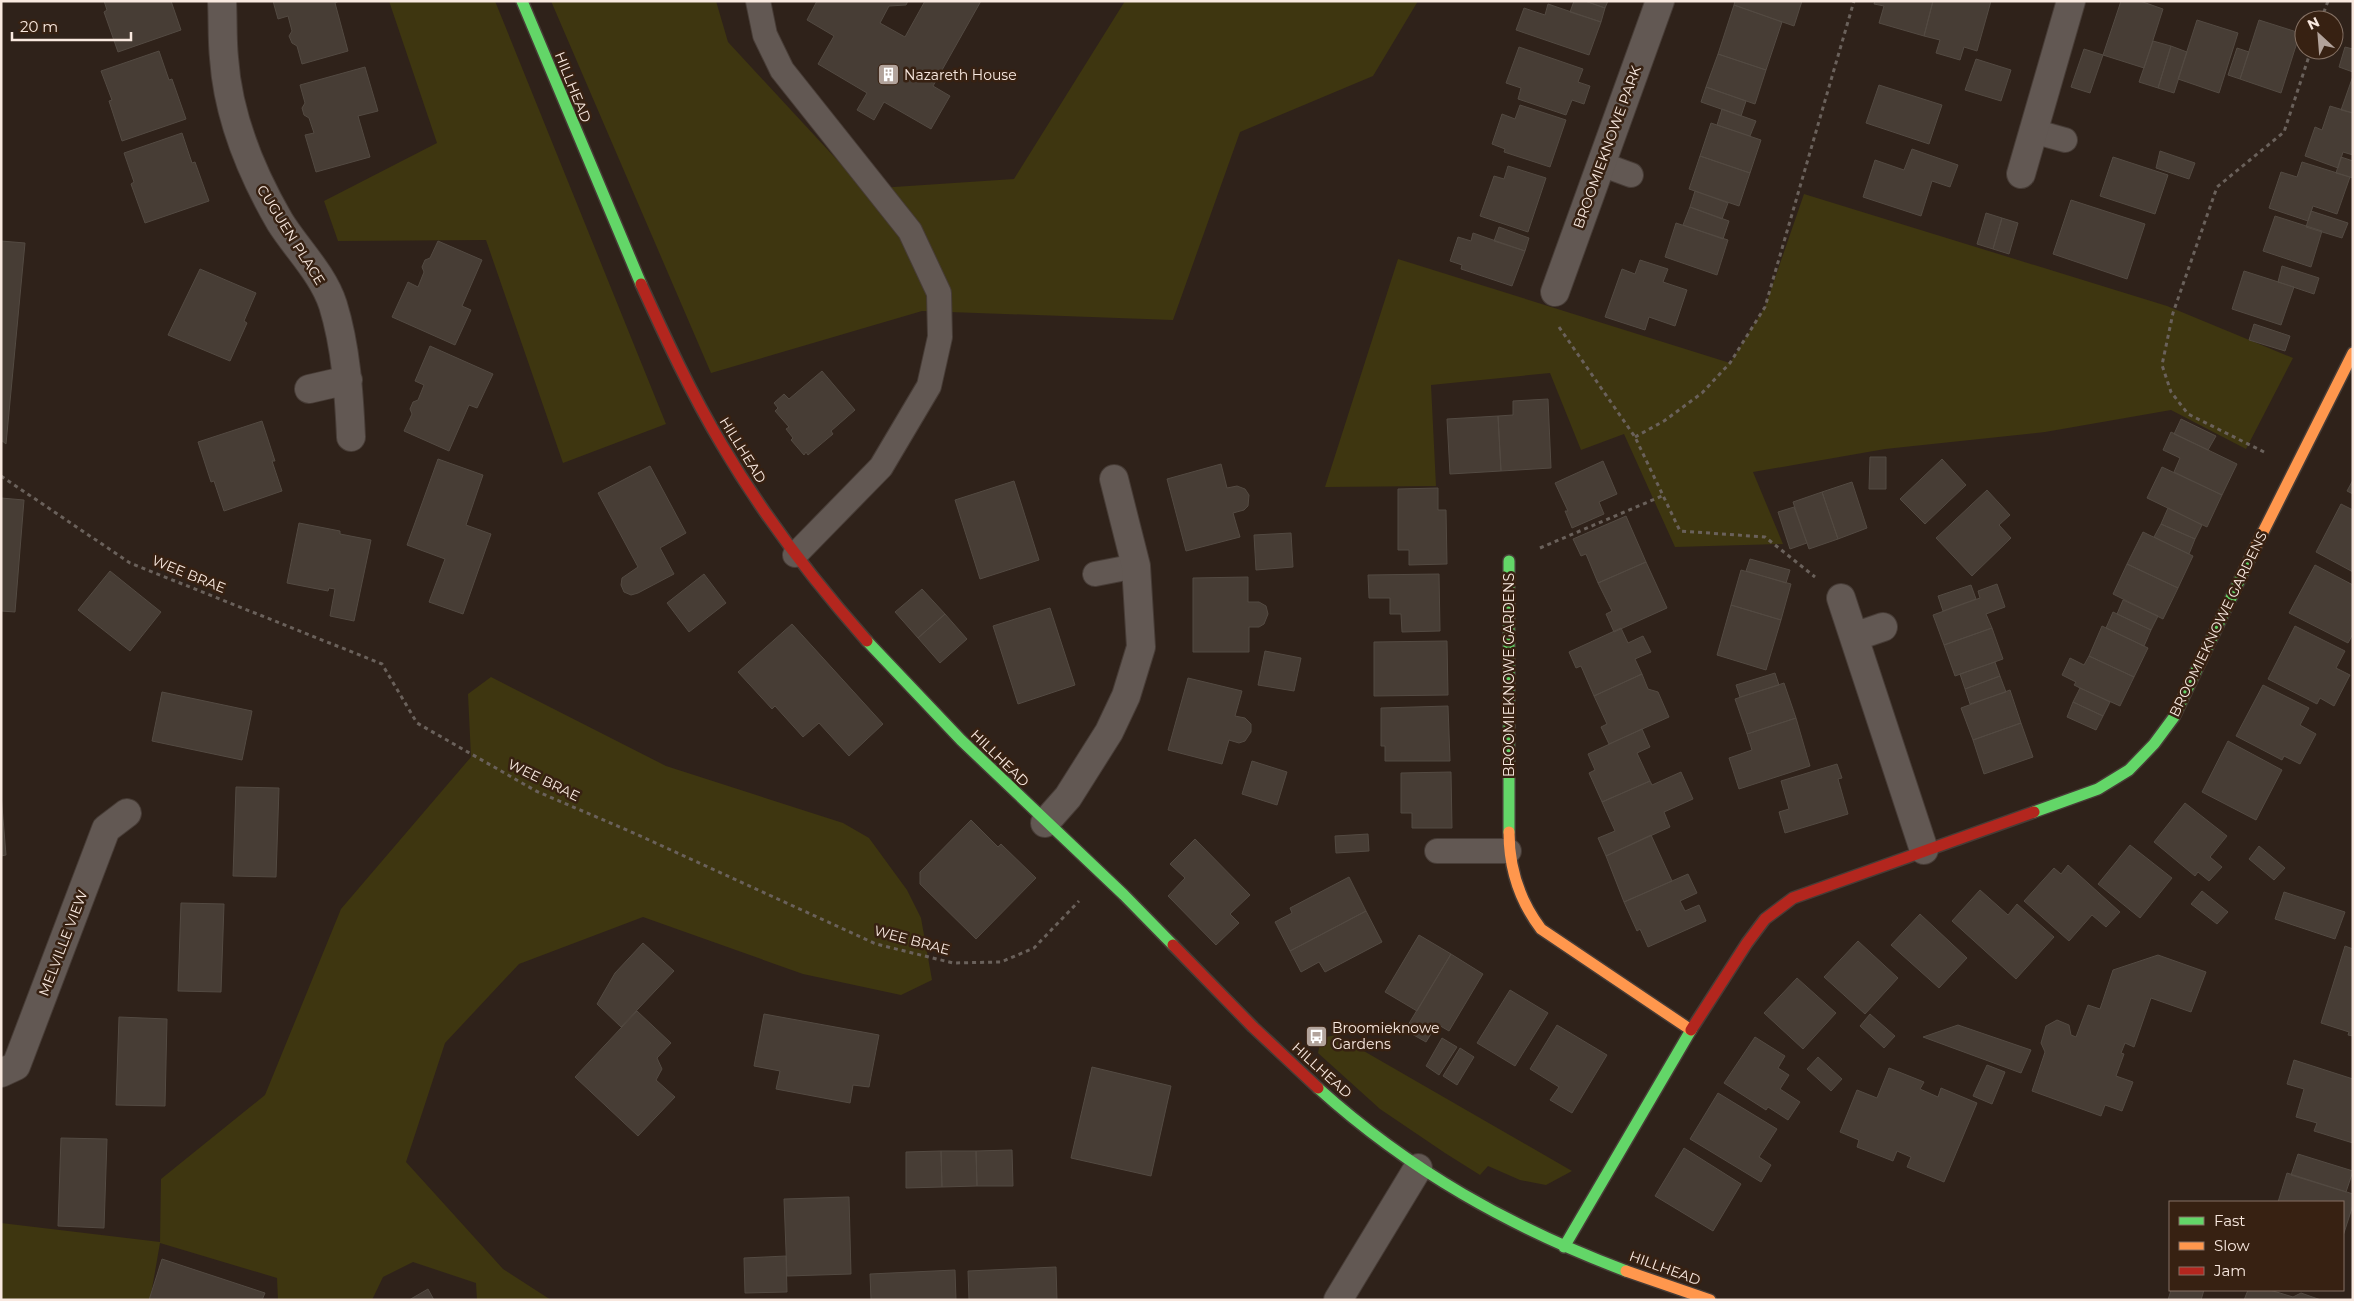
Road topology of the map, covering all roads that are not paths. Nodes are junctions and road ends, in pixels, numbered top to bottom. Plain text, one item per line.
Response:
1 (222, 1) edge
2 (522, 1) edge
3 (758, 1) edge
4 (1660, 1) edge
5 (2071, 1) edge
6 (2033, 131) junction
7 (2065, 140) dead end
8 (1601, 164) junction
9 (2021, 174) dead end
10 (1631, 175) dead end
11 (1555, 292) road end
12 (2353, 353) edge
13 (348, 380) junction
14 (310, 389) dead end
15 (351, 437) dead end
16 (1114, 479) dead end
17 (795, 555) junction
18 (1509, 561) road end
19 (1136, 566) junction
20 (1095, 574) dead end
21 (1841, 598) road end
22 (1883, 627) dead end
23 (1854, 637) junction
24 (127, 813) dead end
25 (1045, 822) junction
26 (1924, 850) junction
27 (1509, 851) junction
28 (1437, 852) dead end
29 (1691, 1030) junction
30 (1, 1073) edge
31 (1418, 1168) junction
32 (1564, 1247) junction
33 (1338, 1300) edge
34 (1710, 1300) edge

1 - 13 street, CUGUEN PLACE
2 - 17 main road, HILLHEAD
3 - 17 lane
4 - 8 street, BROOMIEKNOWE PARK
5 - 6 street
6 - 7 lane
6 - 9 street
8 - 10 lane
8 - 11 street, BROOMIEKNOWE PARK
12 - 26 main road, BROOMIEKNOWE GARDENS
13 - 14 street
13 - 15 street, CUGUEN PLACE
16 - 19 street
17 - 25 main road, HILLHEAD
18 - 27 main road, BROOMIEKNOWE GARDENS
19 - 20 lane
19 - 25 street
21 - 23 street
22 - 23 street
23 - 26 street
24 - 30 street, MELVILLE VIEW
25 - 31 main road, HILLHEAD
26 - 29 main road, BROOMIEKNOWE GARDENS
27 - 28 lane
27 - 29 main road, BROOMIEKNOWE GARDENS
29 - 32 main road, BROOMIEKNOWE GARDENS
31 - 32 main road, HILLHEAD
31 - 33 street
32 - 34 main road, HILLHEAD

